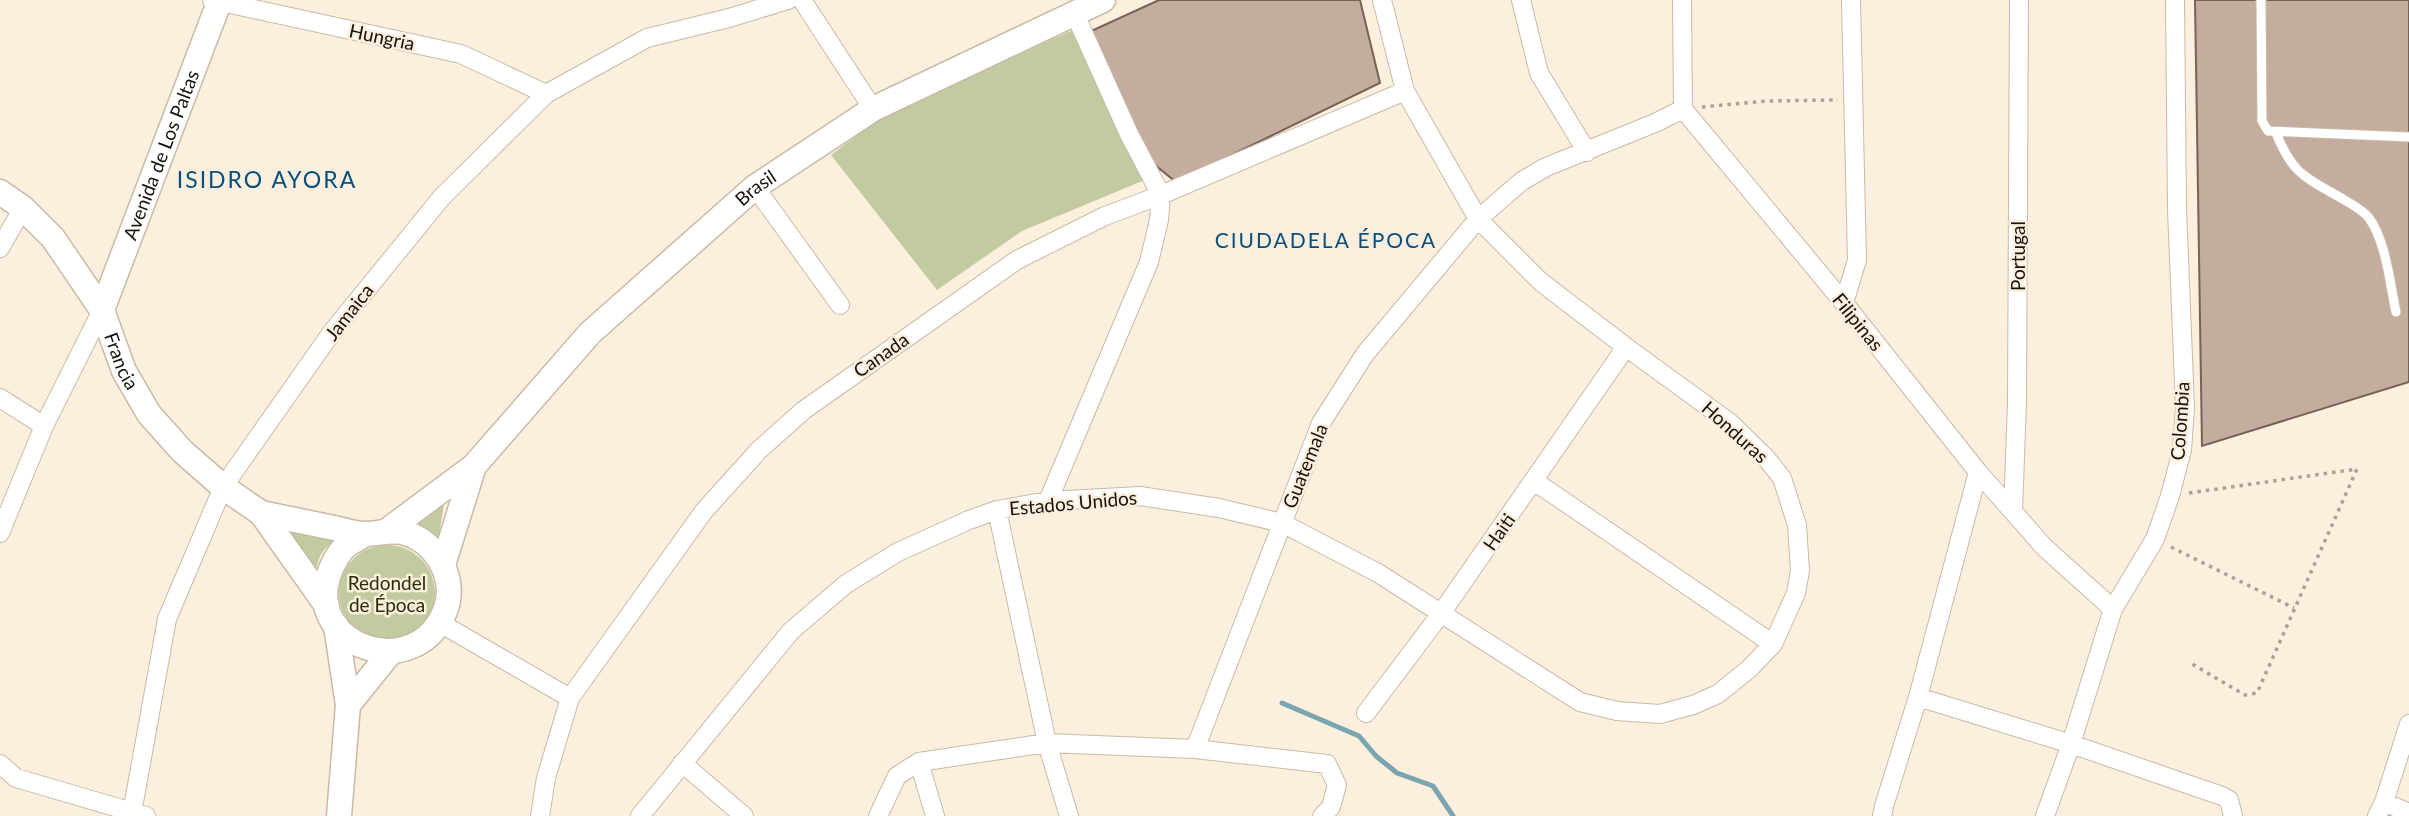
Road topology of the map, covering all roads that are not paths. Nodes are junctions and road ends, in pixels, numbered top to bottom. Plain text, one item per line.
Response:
1 (788, 0) edge
2 (802, 0) edge
3 (1103, 0) edge
4 (1382, 0) edge
5 (1521, 0) edge
6 (1682, 0) edge
7 (1851, 0) edge
8 (2018, 0) edge
9 (2175, 0) edge
10 (2261, 0) edge
11 (217, 1) edge
12 (1074, 12) junction
13 (1405, 91) junction
14 (546, 94) junction
15 (873, 109) junction
16 (1683, 109) junction
17 (2276, 133) junction
18 (2409, 137) edge
19 (1587, 152) junction
20 (755, 187) junction
21 (0, 192) edge
22 (1161, 195) junction
23 (23, 208) junction
24 (1478, 219) junction
25 (0, 248) edge
26 (1844, 303) junction
27 (840, 305) dead end
28 (102, 310) junction
29 (2396, 312) dead end
30 (1626, 347) junction
31 (0, 398) edge
32 (44, 426) junction
33 (474, 466) junction
34 (1978, 472) junction
35 (1534, 481) junction
36 (223, 486) junction
37 (1048, 501) junction
38 (997, 510) junction
39 (2013, 512) junction
40 (261, 513) junction
41 (1282, 523) junction
42 (377, 532) junction
43 (0, 533) edge
44 (443, 565) junction
45 (2113, 609) junction
46 (1440, 615) junction
47 (332, 616) junction
48 (440, 623) junction
49 (1773, 645) junction
50 (390, 653) junction
51 (1918, 696) junction
52 (570, 698) junction
53 (348, 705) junction
54 (1366, 713) dead end
55 (1660, 714) joint
56 (2409, 724) edge
57 (1047, 743) junction
58 (2071, 744) junction
59 (1195, 749) junction
60 (919, 762) junction
61 (682, 763) junction
62 (0, 764) edge
63 (2381, 809) edge
64 (2409, 813) edge
65 (139, 814) edge
66 (339, 816) edge
67 (540, 816) edge
68 (640, 816) edge
69 (744, 816) edge
70 (878, 816) edge
71 (935, 816) edge
72 (1069, 816) edge
73 (1322, 816) edge
74 (1882, 816) edge
75 (2045, 816) edge
76 (2233, 816) edge

1 - 14 street, Jamaica
2 - 15 street
3 - 12 main road, Brasil
4 - 13 street, Honduras
5 - 19 street
6 - 16 street
7 - 26 street
8 - 39 street, Portugal
9 - 45 street, Colombia
10 - 17 lane
11 - 14 street, Hungria
11 - 28 main road, Avenida de Los Paltas
12 - 15 main road, Brasil
12 - 22 street
13 - 22 street, Canada
13 - 24 street, Honduras
14 - 36 street, Jamaica
15 - 20 main road, Brasil
16 - 19 street, Guatemala
16 - 26 street, Filipinas
17 - 18 lane
17 - 29 lane
19 - 24 street, Guatemala
20 - 27 street
20 - 33 main road, Brasil
21 - 23 main road, Francia
22 - 37 street
22 - 52 street, Canada
23 - 25 street
23 - 28 main road, Francia
24 - 30 street, Honduras
24 - 41 street, Guatemala
26 - 34 street, Filipinas
28 - 32 street
28 - 36 main road, Francia
30 - 35 street, Haiti
30 - 49 street, Honduras
31 - 32 street
32 - 43 street
33 - 42 main road, Brasil
33 - 44 main road, Brasil
34 - 39 street, Filipinas
34 - 51 street
35 - 46 street, Haiti
35 - 49 street
36 - 40 main road, Francia
36 - 65 street, Jamaica
37 - 38 street, Estados Unidos
37 - 41 street, Estados Unidos
38 - 57 street
38 - 61 street, Estados Unidos
39 - 45 street, Filipinas
40 - 42 main road, Francia
40 - 47 main road, Francia
41 - 46 street, Estados Unidos
41 - 59 street, Guatemala
42 - 44 main road
42 - 47 main road
44 - 48 main road
45 - 58 street, Colombia
46 - 54 street, Haiti
46 - 55 street, Estados Unidos
47 - 50 main road
47 - 53 main road
48 - 50 main road
48 - 52 street
49 - 55 street, Honduras
50 - 53 main road
51 - 58 street
51 - 74 street
52 - 67 street, Canada
53 - 66 main road
56 - 63 street
57 - 59 street
57 - 60 street
57 - 72 street
58 - 75 street, Colombia
58 - 76 street
59 - 73 street
60 - 70 street
60 - 71 street
61 - 68 street, Estados Unidos
61 - 69 street
62 - 65 street
63 - 64 street

